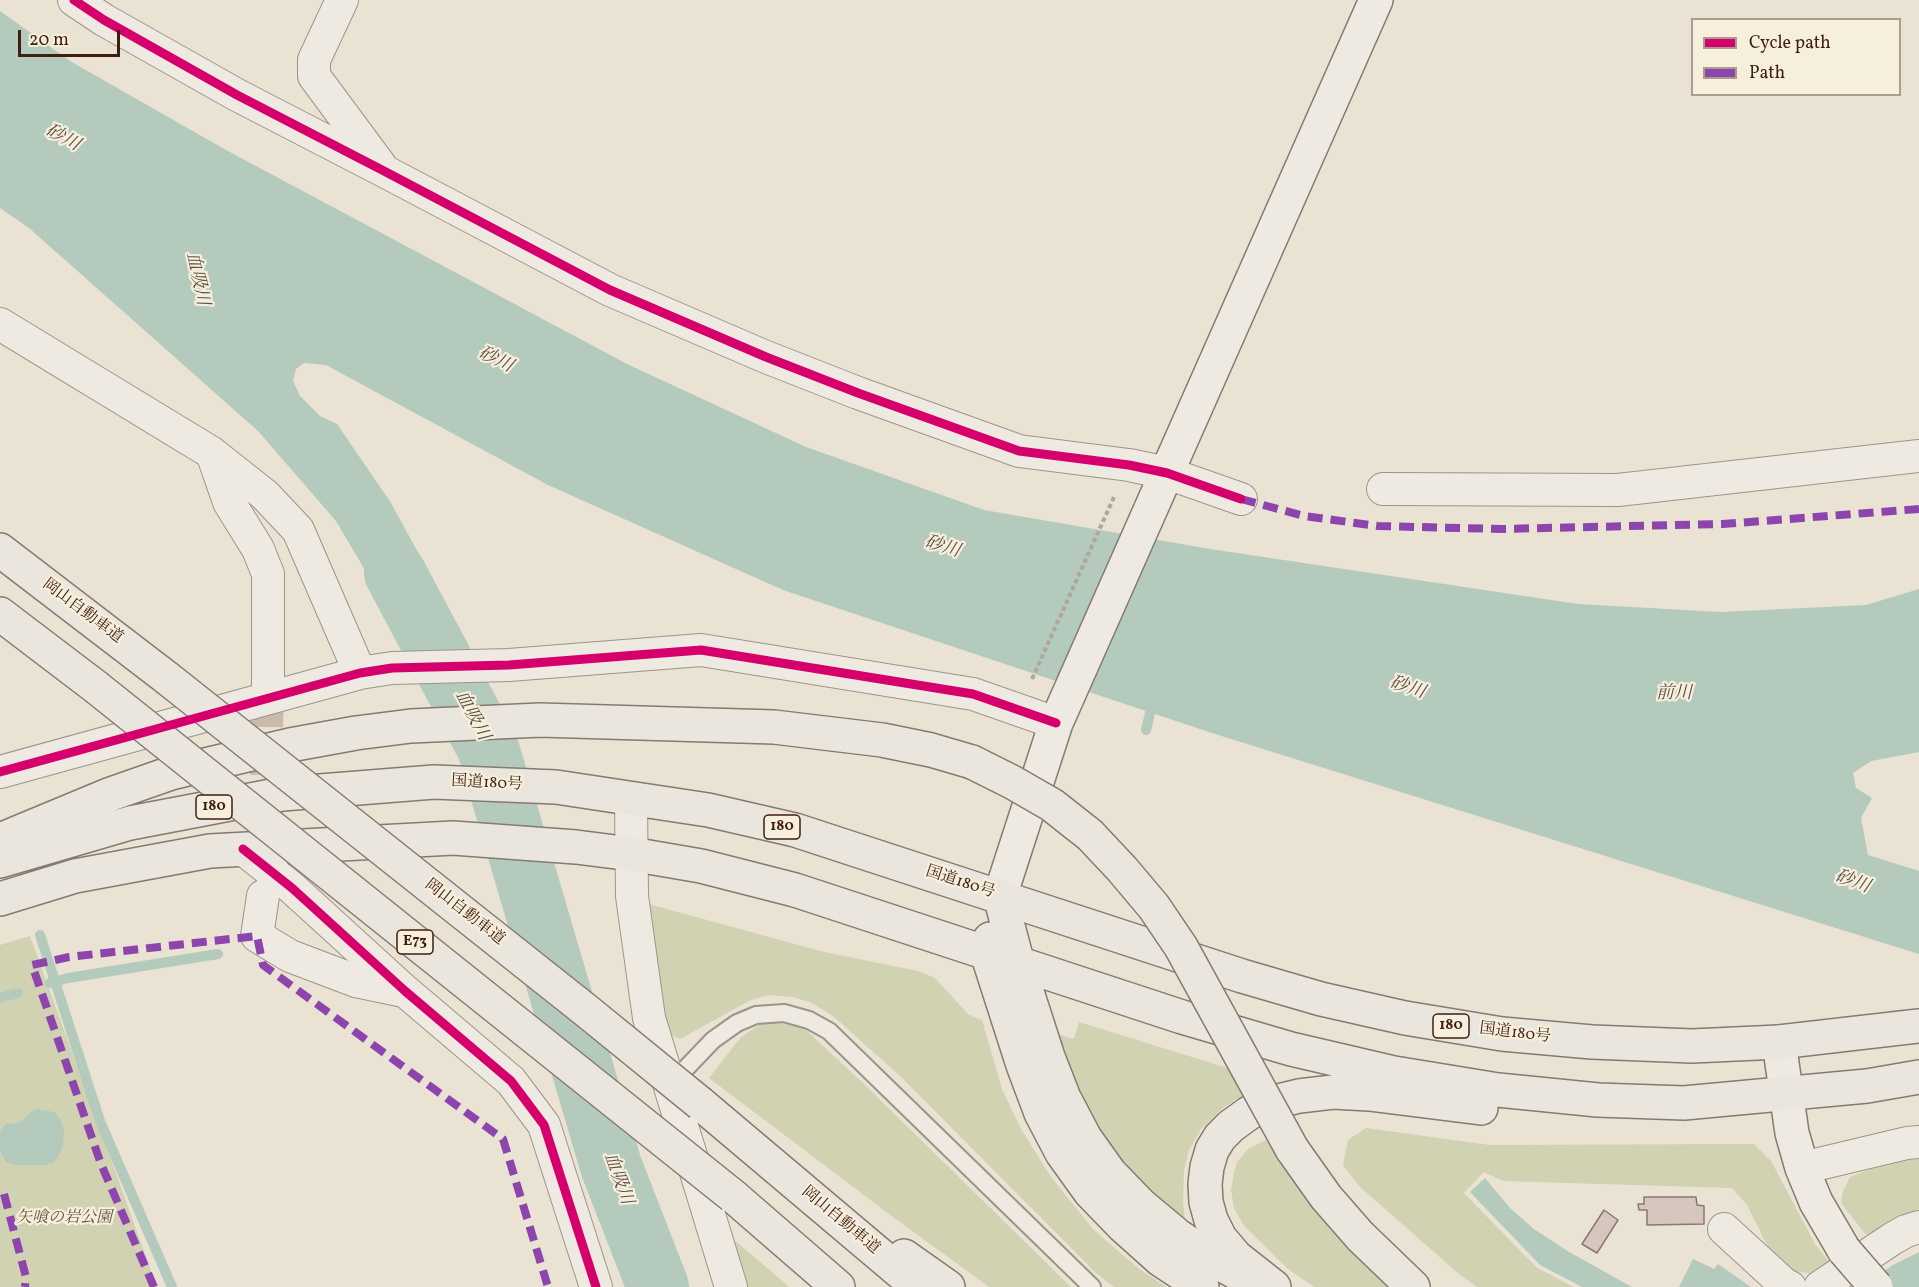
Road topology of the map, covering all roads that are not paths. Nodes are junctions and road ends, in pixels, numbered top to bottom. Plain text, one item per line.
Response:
1 (74, 0) edge
2 (342, 0) edge
3 (1376, 0) edge
4 (384, 171) junction
5 (0, 324) edge
6 (212, 453) junction
7 (1919, 456) edge
8 (1165, 479) junction
9 (1383, 489) dead end
10 (1241, 499) dead end
11 (0, 550) edge
12 (0, 614) edge
13 (360, 673) junction
14 (268, 686) tunnel mouth
15 (1059, 718) junction
16 (0, 772) edge
17 (631, 799) junction
18 (0, 840) edge
19 (243, 849) junction
20 (631, 854) junction
21 (0, 861) edge
22 (263, 896) dead end
23 (1000, 896) junction
24 (0, 899) edge
25 (987, 953) junction
26 (1018, 964) junction
27 (405, 991) junction
28 (1919, 1026) edge
29 (1779, 1042) junction
30 (1919, 1077) edge
31 (670, 1086) junction
32 (1786, 1094) junction
33 (1684, 1103) junction
34 (1919, 1142) edge
35 (761, 1154) junction
36 (1802, 1168) junction
37 (1919, 1227) edge
38 (1724, 1229) dead end
39 (596, 1287) edge
40 (731, 1287) edge
41 (838, 1287) edge
42 (918, 1287) edge
43 (948, 1287) edge
44 (1092, 1287) edge
45 (1202, 1287) edge
46 (1261, 1287) edge
47 (1274, 1287) edge
48 (1413, 1287) edge
49 (1791, 1287) edge
50 (1820, 1287) edge
51 (1876, 1287) edge

1 - 4 street
2 - 4 street
3 - 8 street
4 - 8 street
5 - 6 street
6 - 13 street
6 - 14 street
7 - 9 street
8 - 10 street
8 - 15 street
11 - 35 highway, 岡山自動車道, bridge
12 - 41 highway, E73, bridge
13 - 15 street
13 - 16 street
15 - 23 street
17 - 20 street
17 - 21 highway, 国道180号 / 180
17 - 23 highway, 国道180号 / 180
18 - 48 highway, bridge
19 - 20 highway
19 - 24 highway
19 - 27 street
20 - 25 highway
20 - 31 street
22 - 27 street
23 - 25 highway
23 - 26 highway
23 - 29 highway, 国道180号 / 180
25 - 26 highway
25 - 45 highway
26 - 33 highway
26 - 46 highway
27 - 39 street
28 - 29 highway, 国道180号 / 180
29 - 32 street
30 - 32 highway
31 - 40 street
31 - 44 lane
32 - 33 highway
32 - 36 street
33 - 47 highway
34 - 36 street
35 - 42 highway, 岡山自動車道
35 - 43 highway
36 - 51 street, bridge
37 - 50 street
38 - 49 street

